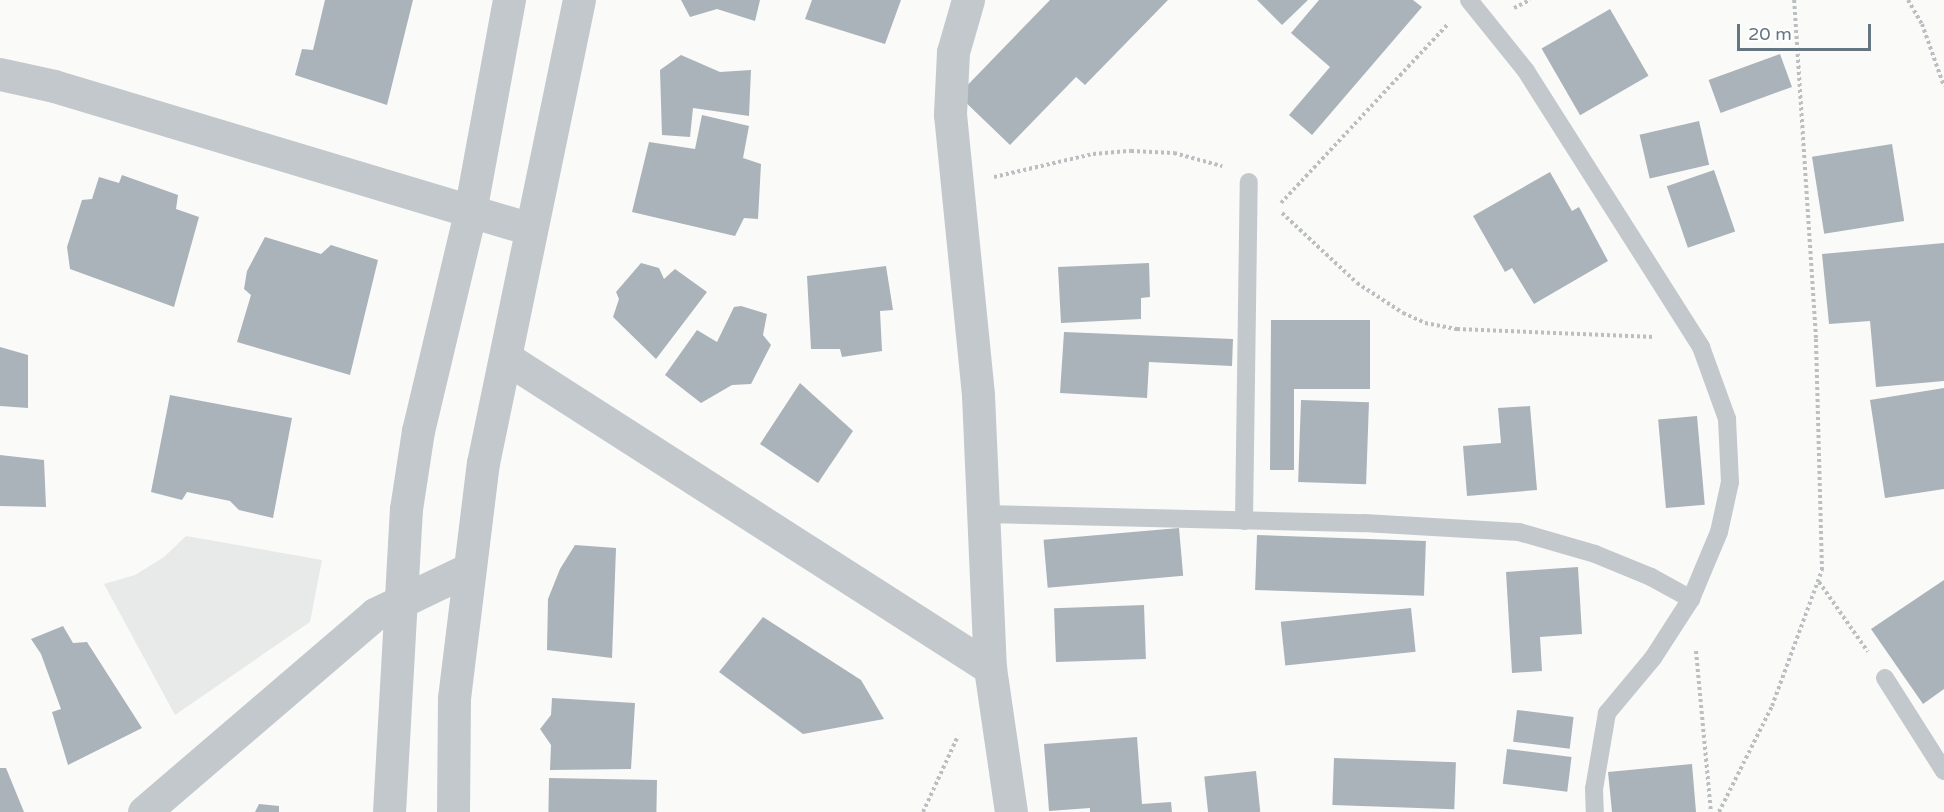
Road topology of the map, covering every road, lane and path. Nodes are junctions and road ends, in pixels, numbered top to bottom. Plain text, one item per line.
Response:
1 (509, 0) edge
2 (579, 0) edge
3 (968, 0) edge
4 (1469, 0) edge
5 (1794, 0) edge
6 (1908, 0) edge
7 (0, 74) edge
8 (1944, 86) edge
9 (1249, 182) joint
10 (958, 185) junction
11 (470, 212) junction
12 (530, 229) junction
13 (1695, 338) junction
14 (506, 358) junction
15 (985, 514) junction
16 (1244, 521) junction
17 (467, 570) junction
18 (1818, 582) junction
19 (401, 599) junction
20 (1691, 599) junction
21 (990, 668) junction
22 (1885, 678) joint
23 (961, 730) dead end
24 (1944, 771) edge
25 (144, 812) edge
26 (389, 812) edge
27 (453, 812) edge
28 (923, 812) edge
29 (1011, 812) edge
30 (1595, 812) edge
31 (1711, 812) edge
32 (1719, 812) edge

1 - 11 street
2 - 12 street
3 - 10 street
4 - 13 lane
4 - 13 path
5 - 18 path
6 - 8 path
7 - 11 street
9 - 10 path
9 - 16 lane
10 - 15 street
11 - 12 street
11 - 19 street
12 - 14 street
13 - 20 lane
14 - 17 street
14 - 21 street
15 - 16 lane
15 - 21 street
16 - 20 lane
17 - 19 street
17 - 27 street
18 - 22 path
18 - 32 path
19 - 25 street
19 - 26 street
20 - 30 lane
20 - 31 path
21 - 29 street
22 - 24 lane
23 - 28 path

